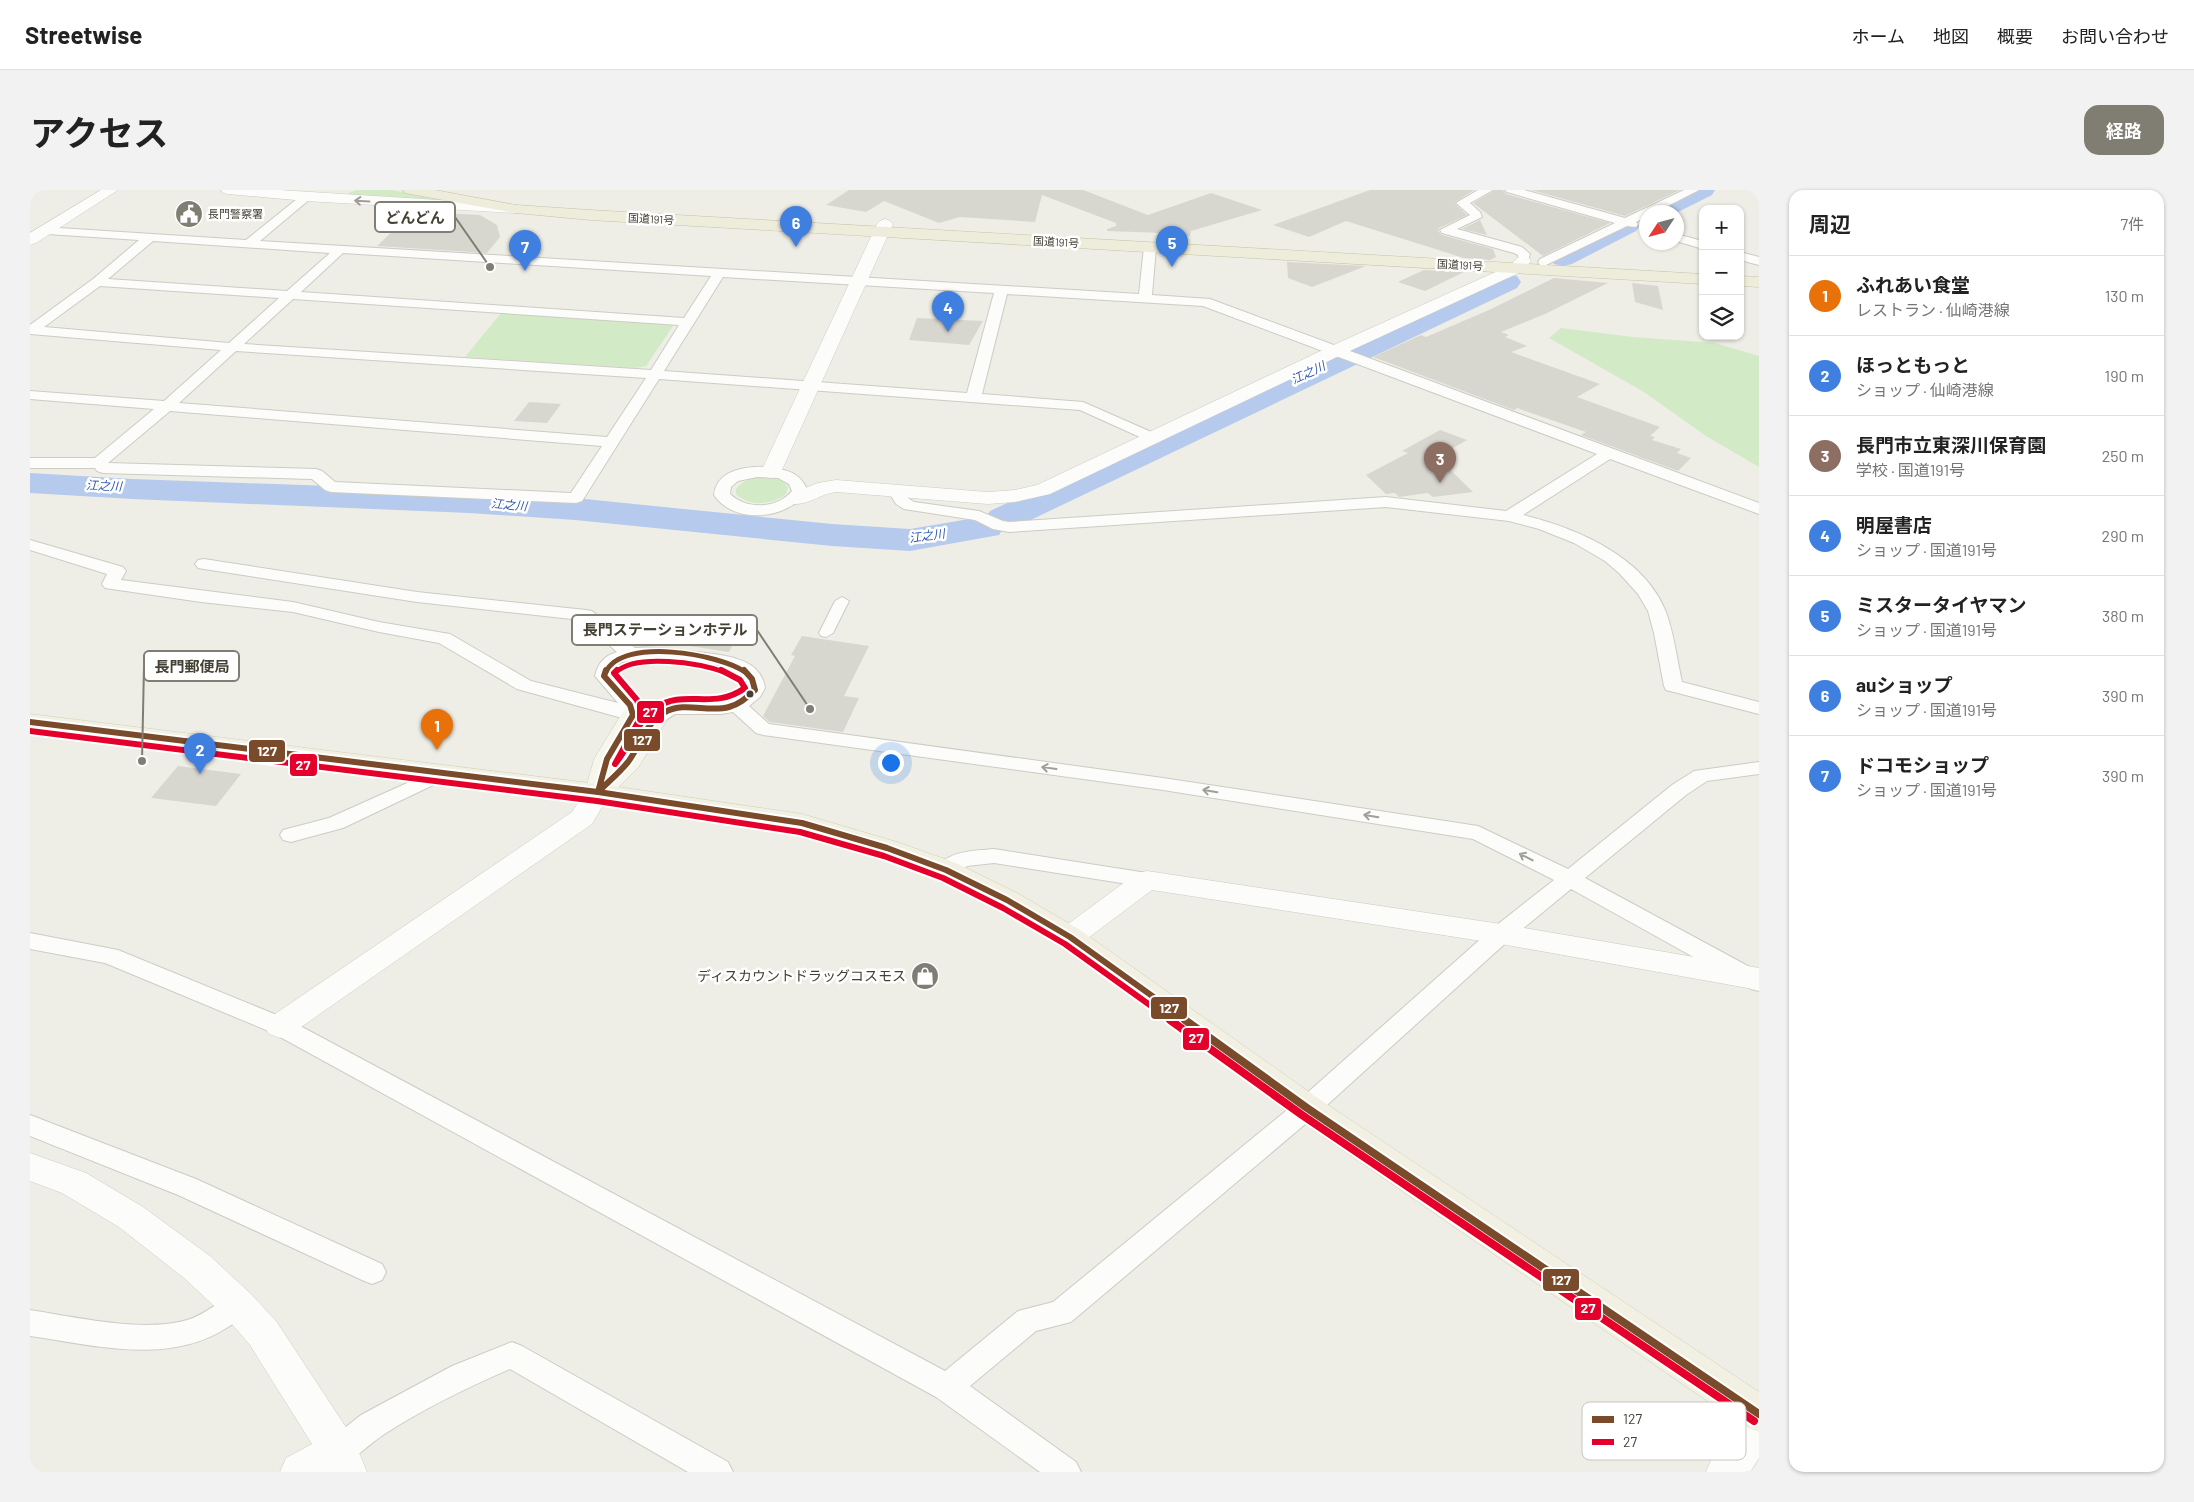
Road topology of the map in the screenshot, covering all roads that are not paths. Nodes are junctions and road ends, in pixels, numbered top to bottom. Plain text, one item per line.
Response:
1 (111, 190) edge
2 (228, 190) edge
3 (410, 190) edge
4 (436, 190) edge
5 (1487, 190) edge
6 (1511, 190) edge
7 (1693, 190) edge
8 (304, 194) edge
9 (516, 209) junction
10 (1626, 222) junction
11 (1639, 226) edge
12 (884, 228) junction
13 (47, 230) junction
14 (149, 238) junction
15 (1684, 239) edge
16 (30, 240) edge
17 (249, 244) junction
18 (1699, 244) edge
19 (1150, 247) junction
20 (340, 250) junction
21 (1744, 257) edge
22 (1759, 261) edge
23 (1544, 262) junction
24 (1520, 265) junction
25 (1699, 271) edge
26 (720, 272) junction
27 (1744, 273) edge
28 (1759, 274) edge
29 (1699, 279) edge
30 (858, 280) junction
31 (1744, 281) edge
32 (97, 282) junction
33 (1759, 282) edge
34 (1002, 289) junction
35 (291, 295) junction
36 (1145, 299) junction
37 (687, 322) junction
38 (31, 330) edge
39 (231, 347) junction
40 (1335, 351) junction
41 (653, 374) junction
42 (810, 387) junction
43 (30, 395) edge
44 (973, 399) junction
45 (167, 406) junction
46 (1154, 438) junction
47 (612, 442) junction
48 (1608, 453) junction
49 (30, 462) edge
50 (99, 463) junction
51 (771, 472) junction
52 (896, 491) junction
53 (1002, 498) junction
54 (795, 499) junction
55 (1759, 509) edge
56 (979, 516) junction
57 (1509, 516) junction
58 (30, 545) edge
59 (204, 564) dead end
60 (842, 600) dead end
61 (826, 633) dead end
62 (630, 654) junction
63 (736, 705) junction
64 (1759, 708) edge
65 (642, 719) junction
66 (30, 722) edge
67 (1759, 768) edge
68 (442, 773) junction
69 (598, 792) junction
70 (291, 834) dead end
71 (946, 870) junction
72 (1570, 879) junction
73 (1147, 880) junction
74 (1502, 934) junction
75 (1070, 937) junction
76 (30, 941) edge
77 (1756, 980) edge
78 (280, 1026) junction
79 (1307, 1108) junction
80 (30, 1125) edge
81 (30, 1167) edge
82 (372, 1272) dead end
83 (238, 1305) junction
84 (30, 1324) edge
85 (947, 1387) junction
86 (1741, 1402) edge
87 (1746, 1405) edge
88 (1759, 1414) edge
89 (1759, 1425) edge
90 (1746, 1444) edge
91 (1734, 1460) edge
92 (343, 1462) edge
93 (300, 1472) edge
94 (717, 1472) edge
95 (1065, 1472) edge
96 (1726, 1472) edge

1 - 13 street
2 - 8 street
3 - 9 highway, 国道191号
4 - 12 highway, 国道191号
5 - 24 street
6 - 10 street
7 - 10 street
9 -> 8 street
8 - 17 street
9 - 12 highway, 国道191号
10 - 11 street
10 - 23 street
12 - 19 highway, 国道191号
12 - 24 highway, 国道191号
12 - 30 street
13 - 14 street
13 - 16 street
14 - 17 street
14 - 32 street
15 - 18 street
17 - 20 street
19 - 24 highway, 国道191号
19 - 36 street
20 - 26 street
20 - 35 street
21 - 22 street
23 - 24 highway, 国道191号
23 - 25 highway, 国道191号
24 - 29 highway, 国道191号
24 - 40 street
26 - 30 street
26 - 37 street
27 - 28 highway
30 - 34 street
30 - 42 street
31 - 33 highway
32 - 35 street
32 - 38 street
34 - 36 street
34 - 44 street
35 - 37 street
35 - 39 street
36 - 40 street
37 - 41 street
38 - 39 street
39 - 41 street
39 - 45 street
40 - 46 street
40 - 48 street
41 - 42 street
41 - 47 street
42 - 44 street
42 - 51 street
43 - 45 street
44 - 46 street
45 - 47 street
45 - 50 street
46 - 53 street
47 - 50 street
48 - 55 street
48 - 57 street
49 - 50 street
51 - 54 street
51 - 54 street
52 - 53 street
52 - 54 street
52 - 56 street
53 - 56 street
56 - 57 street
57 - 64 street
58 - 65 street
59 - 62 street
60 - 61 street
62 - 63 street
62 - 65 street
63 - 65 street
72 -> 63 street
65 - 69 main road
66 - 68 main road
67 - 72 street
68 - 69 main road
68 - 70 street
69 - 71 main road
69 - 78 street
71 - 73 street
71 - 75 main road
72 - 74 street
72 - 77 street
73 - 74 street
73 - 75 street
74 - 77 street
74 - 79 street
75 - 79 main road
76 - 78 street
78 - 85 street
79 - 85 street
79 - 86 main road
80 - 82 street
81 - 83 street
83 - 84 street
83 - 92 street
85 - 95 street
87 - 88 main road
89 - 90 street
91 - 96 street
92 - 93 street
92 - 94 street

